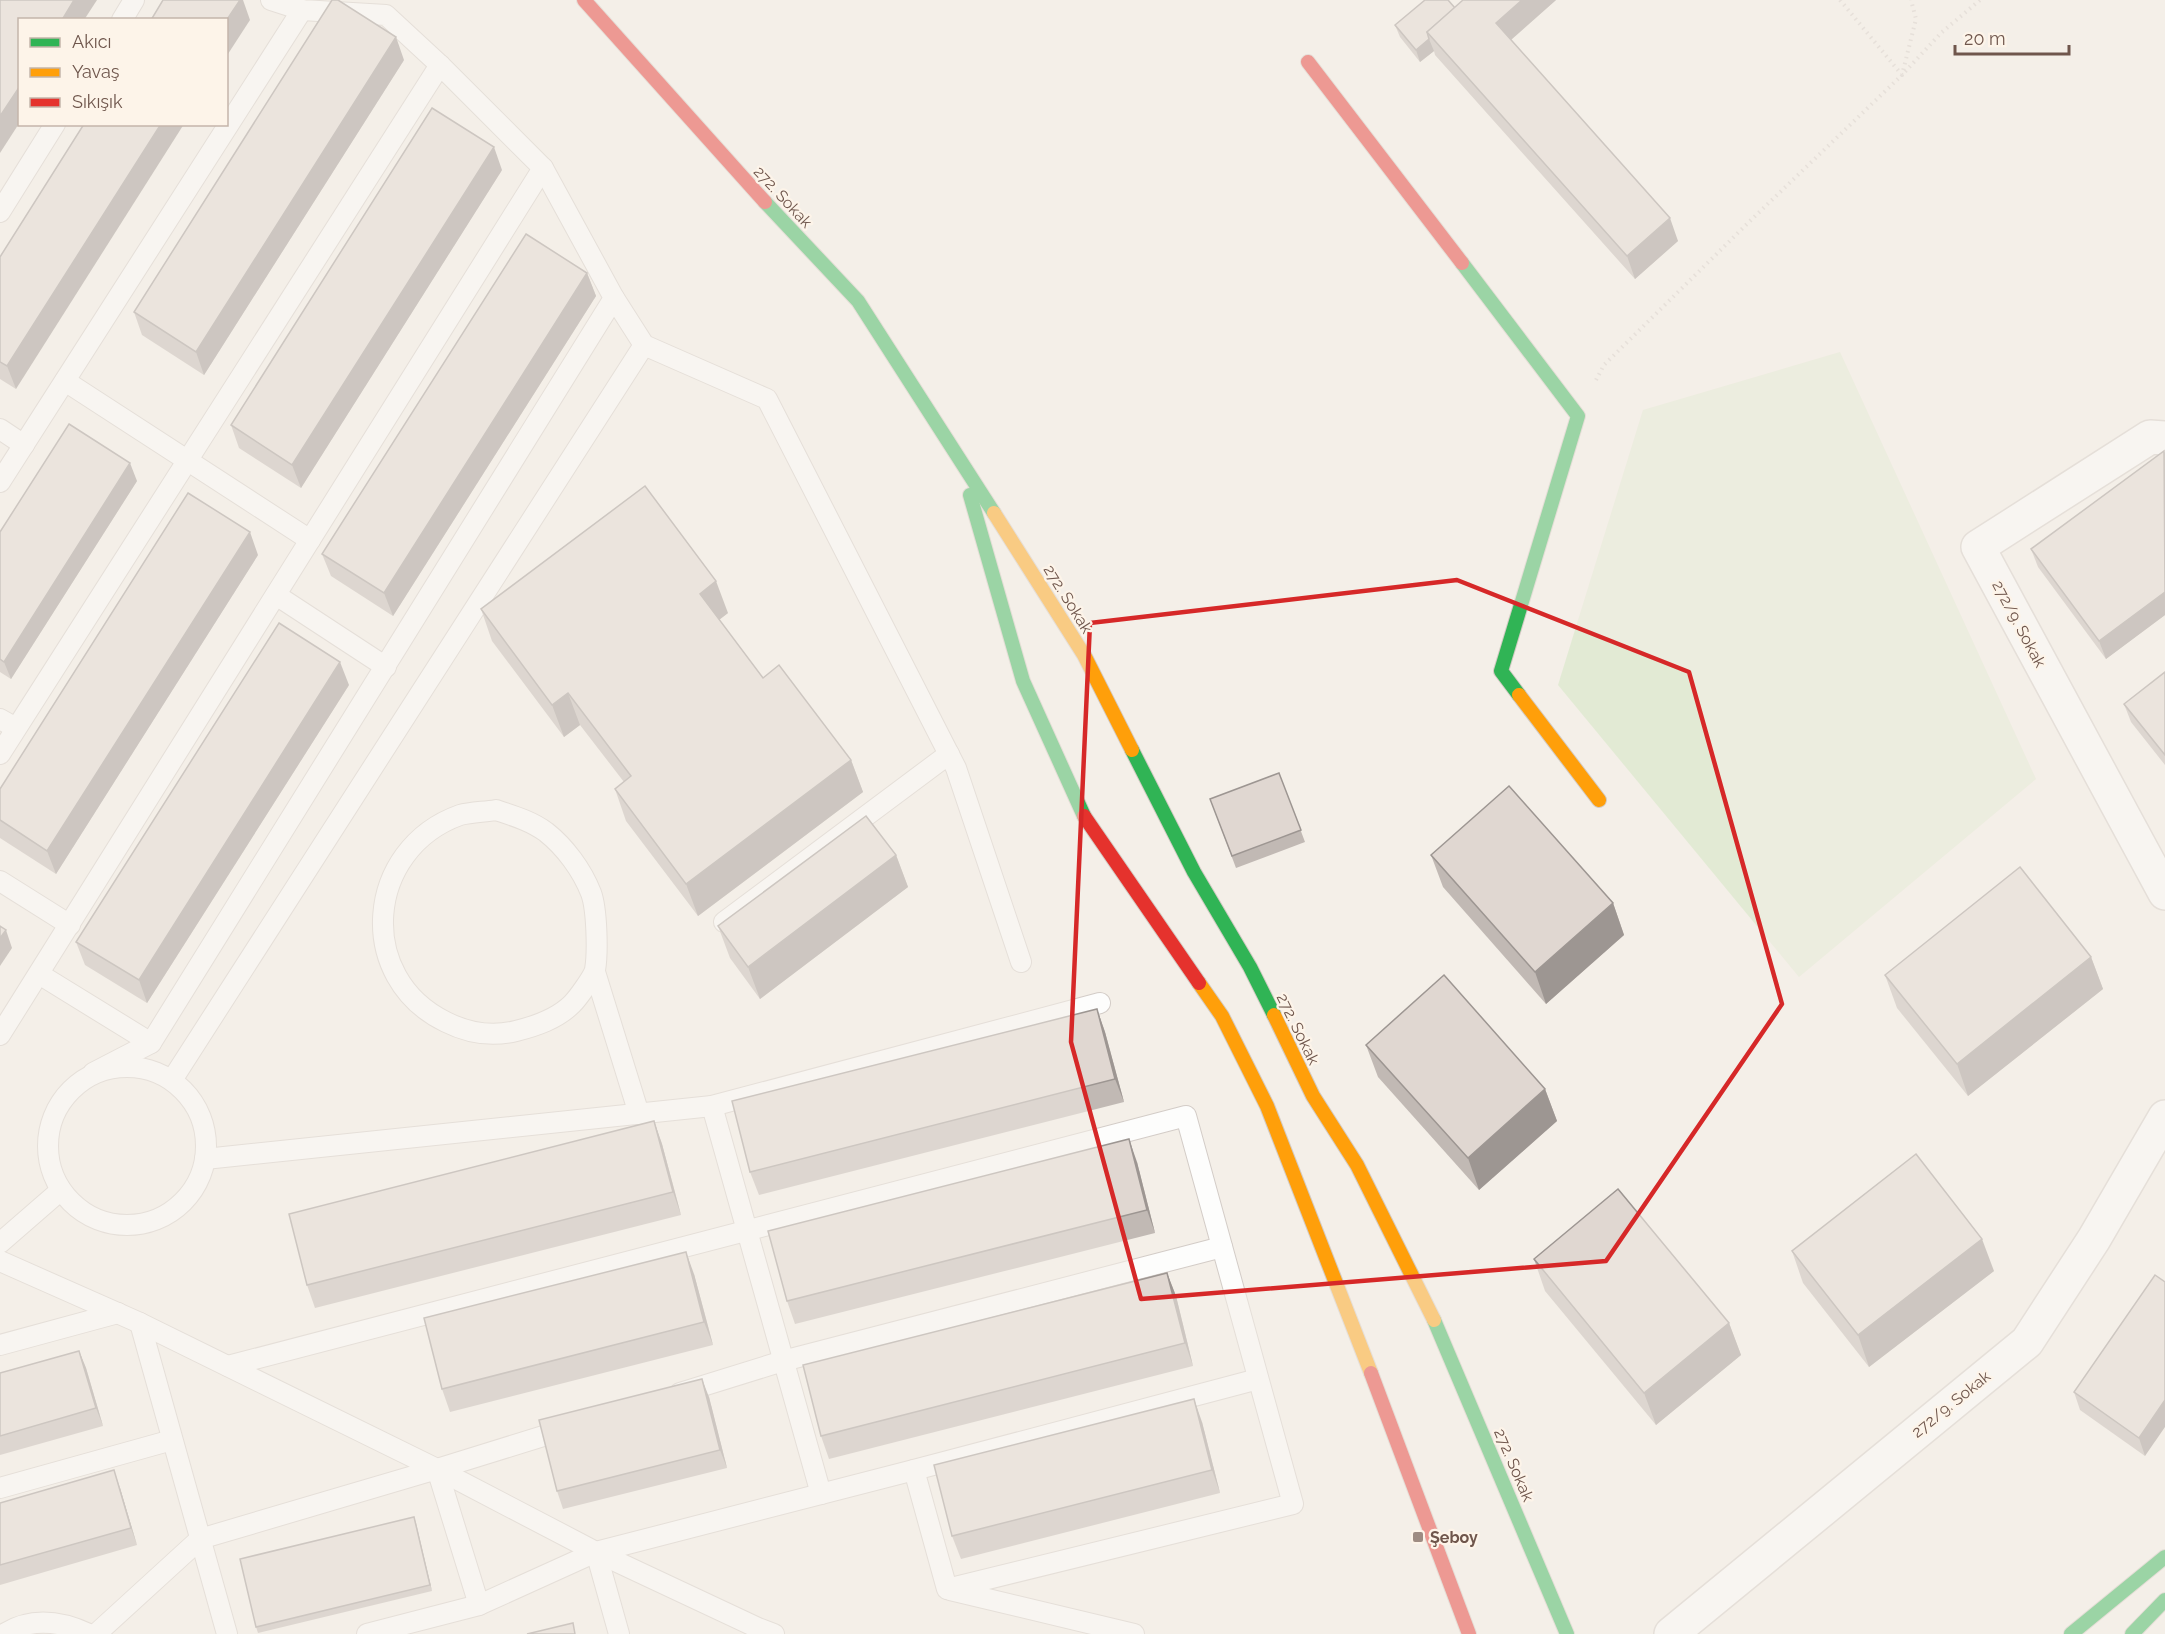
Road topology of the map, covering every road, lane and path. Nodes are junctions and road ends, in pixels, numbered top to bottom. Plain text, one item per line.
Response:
1 (134, 0) edge
2 (271, 0) edge
3 (584, 0) edge
4 (1840, 0) edge
5 (1911, 0) edge
6 (1980, 0) edge
7 (302, 10) junction
8 (123, 18) edge
9 (1308, 62) dead end
10 (440, 64) junction
11 (1902, 75) junction
12 (54, 126) edge
13 (228, 126) edge
14 (228, 126) edge
15 (543, 168) junction
16 (0, 212) edge
17 (614, 298) junction
18 (644, 345) junction
19 (65, 381) junction
20 (1578, 416) junction
21 (0, 429) edge
22 (2165, 438) edge
23 (24, 445) junction
24 (960, 458) junction
25 (187, 460) junction
26 (0, 482) edge
27 (310, 540) junction
28 (276, 595) junction
29 (386, 667) junction
30 (8, 724) edge
31 (0, 754) edge
32 (949, 754) junction
33 (1599, 800) dead end
34 (0, 881) edge
35 (2165, 893) edge
36 (724, 922) edge
37 (70, 925) junction
38 (1022, 962) dead end
39 (595, 972) junction
40 (39, 974) junction
41 (1100, 1003) dead end
42 (0, 1035) edge
43 (151, 1043) junction
44 (93, 1073) junction
45 (172, 1080) junction
46 (712, 1106) junction
47 (639, 1114) junction
48 (2165, 1117) edge
49 (205, 1159) junction
50 (61, 1190) junction
51 (747, 1230) junction
52 (0, 1243) edge
53 (1222, 1246) junction
54 (0, 1261) edge
55 (118, 1313) junction
56 (140, 1323) junction
57 (0, 1345) edge
58 (783, 1361) junction
59 (228, 1366) junction
60 (1258, 1379) junction
61 (660, 1400) edge
62 (582, 1424) edge
63 (172, 1440) junction
64 (437, 1469) junction
65 (914, 1470) junction
66 (0, 1488) edge
67 (821, 1494) junction
68 (200, 1539) junction
69 (596, 1552) junction
70 (2165, 1557) edge
71 (947, 1589) junction
72 (2165, 1600) edge
73 (479, 1605) junction
74 (4, 1634) edge
75 (89, 1634) edge
76 (96, 1634) edge
77 (227, 1634) edge
78 (368, 1634) edge
79 (619, 1634) edge
80 (774, 1634) edge
81 (1134, 1634) edge
82 (1469, 1634) edge
83 (1567, 1634) edge
84 (1671, 1634) edge
85 (2071, 1634) edge
86 (2132, 1634) edge

1 - 8 lane
2 - 7 lane
3 - 24 street, 272. Sokak
4 - 11 path
5 - 11 path
6 - 11 path
7 - 10 lane
7 - 14 lane
9 - 20 street
10 - 15 lane
10 - 25 lane
11 - 20 path
12 - 16 lane
13 - 19 lane
15 - 17 lane
15 - 27 lane
17 - 18 lane
17 - 29 lane
18 - 32 lane
18 - 45 lane
19 - 23 lane
19 - 25 lane
20 - 33 street
21 - 23 lane
22 - 35 street, 272/9. Sokak
23 - 26 lane
24 - 82 street, 272. Sokak
24 - 83 street, 272. Sokak
25 - 27 lane
25 - 30 lane
27 - 28 lane
28 - 29 lane
28 - 37 lane
29 - 43 lane
30 - 31 lane
32 - 36 lane
32 - 38 lane
34 - 37 lane
37 - 40 lane
39 - 39 lane
39 - 47 lane
40 - 42 lane
40 - 43 lane
41 - 46 lane
43 - 44 lane
44 - 45 lane
44 - 50 lane
45 - 49 lane
46 - 47 lane
46 - 51 lane
47 - 49 lane
48 - 84 street, 272/9. Sokak
49 - 50 lane
50 - 52 lane
51 - 53 lane
51 - 58 lane
51 - 59 lane
53 - 58 lane
53 - 60 lane
54 - 55 lane
55 - 56 lane
55 - 57 lane
56 - 59 lane
56 - 63 lane
58 - 61 lane
58 - 67 lane
59 - 64 lane
60 - 65 lane
60 - 71 lane
62 - 64 lane
63 - 66 lane
63 - 68 lane
64 - 68 lane
64 - 69 lane
64 - 73 lane
65 - 67 lane
65 - 71 lane
67 - 69 lane
68 - 76 lane
68 - 77 lane
69 - 73 lane
69 - 79 lane
69 - 80 lane
70 - 85 street
71 - 81 lane
72 - 86 street
73 - 78 lane
74 - 75 lane

